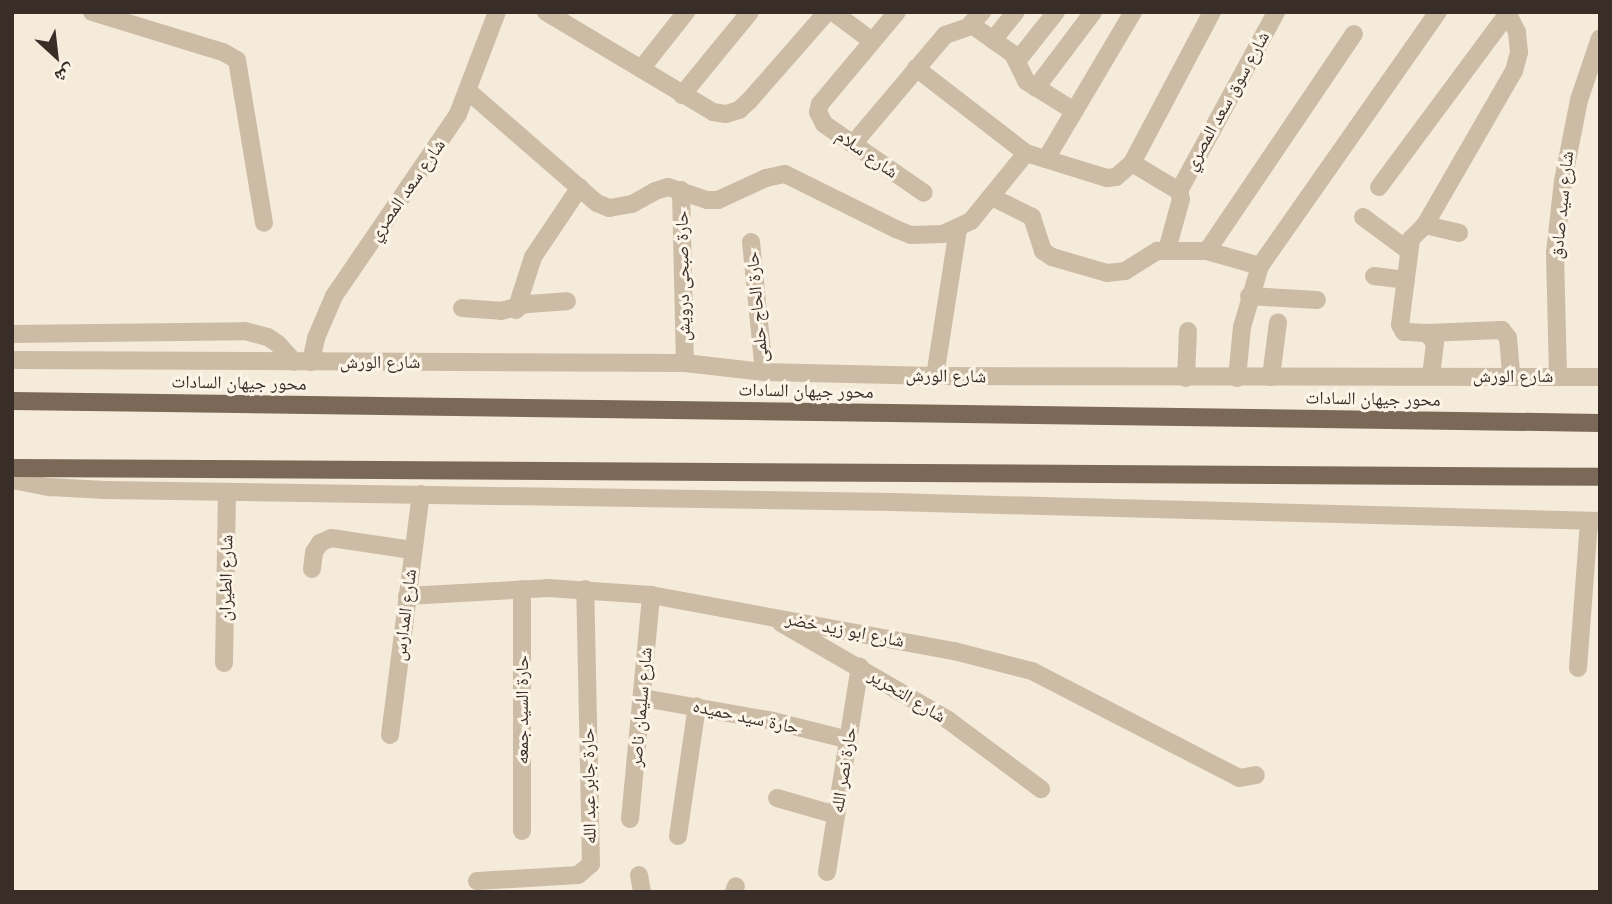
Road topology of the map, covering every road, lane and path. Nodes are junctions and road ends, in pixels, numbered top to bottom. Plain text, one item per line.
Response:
1 (92, 12) edge
2 (497, 12) edge
3 (546, 12) edge
4 (686, 12) edge
5 (750, 12) edge
6 (827, 12) edge
7 (832, 12) edge
8 (897, 12) edge
9 (1016, 12) edge
10 (1056, 12) edge
11 (1093, 12) edge
12 (1133, 12) edge
13 (1212, 12) edge
14 (1276, 12) edge
15 (1438, 12) edge
16 (1508, 13) edge
17 (977, 19) edge
18 (1354, 34) dead end
19 (993, 40) junction
20 (872, 41) junction
21 (1599, 43) edge
22 (1018, 60) junction
23 (916, 68) junction
24 (641, 69) junction
25 (1035, 88) junction
26 (468, 91) junction
27 (682, 95) junction
28 (1074, 111) junction
29 (853, 144) junction
30 (1026, 153) junction
31 (1046, 159) junction
32 (1132, 163) junction
33 (580, 187) junction
34 (1379, 187) dead end
35 (681, 190) junction
36 (1179, 191) junction
37 (924, 193) dead end
38 (992, 197) junction
39 (1363, 217) dead end
40 (264, 223) dead end
41 (1425, 225) junction
42 (958, 229) junction
43 (1459, 233) dead end
44 (751, 242) dead end
45 (1167, 250) junction
46 (1207, 251) junction
47 (1409, 251) junction
48 (1260, 266) junction
49 (1374, 276) dead end
50 (1406, 280) junction
51 (1249, 296) junction
52 (1317, 299) dead end
53 (568, 301) dead end
54 (463, 308) dead end
55 (516, 310) junction
56 (1278, 322) dead end
57 (1188, 331) dead end
58 (1426, 333) junction
59 (12, 334) edge
60 (12, 360) edge
61 (302, 362) junction
62 (685, 363) junction
63 (764, 372) junction
64 (935, 376) junction
65 (1431, 376) junction
66 (1511, 376) junction
67 (1558, 376) junction
68 (1271, 377) junction
69 (1600, 377) edge
70 (1186, 378) junction
71 (1237, 378) junction
72 (12, 401) edge
73 (1600, 423) edge
74 (12, 468) edge
75 (1600, 477) edge
76 (12, 480) edge
77 (228, 492) junction
78 (421, 495) junction
79 (1594, 521) edge
80 (412, 550) junction
81 (312, 569) dead end
82 (522, 589) junction
83 (586, 589) junction
84 (651, 595) junction
85 (407, 596) junction
86 (766, 614) junction
87 (224, 663) dead end
88 (860, 667) junction
89 (1578, 667) dead end
90 (643, 698) junction
91 (697, 706) junction
92 (390, 736) dead end
93 (849, 740) junction
94 (1256, 775) dead end
95 (1041, 789) dead end
96 (777, 799) dead end
97 (836, 815) junction
98 (631, 819) dead end
99 (522, 831) dead end
100 (678, 836) dead end
101 (827, 872) dead end
102 (477, 881) dead end

1 - 40 street
2 - 26 street, شارع سعد المصري
3 - 24 street
4 - 24 street
5 - 27 street
6 - 27 street
7 - 20 street
8 - 20 street, شارع سلام
9 - 19 street
10 - 22 street
11 - 25 street
12 - 28 street
13 - 32 street
14 - 36 street, شارع سوق سعد المصري
15 - 48 street
16 - 34 street
16 - 41 street
17 - 19 street
17 - 23 street
18 - 46 street
19 - 22 street
20 - 29 street, شارع سلام
21 - 67 street, شارع سيد صادق
22 - 25 street
23 - 29 street
23 - 30 street
24 - 27 street
25 - 28 street
26 - 33 street
26 - 61 street, شارع سعد المصري
28 - 31 street
29 - 37 street, شارع سلام
30 - 31 street
30 - 38 street
31 - 32 street
32 - 36 street
33 - 35 street
33 - 55 street
35 - 42 street
35 - 62 street, حارة صبحى درويش
36 - 45 street, شارع سوق سعد المصري
38 - 42 street
38 - 45 street
39 - 47 street
41 - 43 street
41 - 47 street
42 - 64 street
44 - 63 street, حارة الحاج حلمى
45 - 46 street
46 - 48 street
47 - 50 street
48 - 51 street
49 - 50 street
50 - 58 street
51 - 52 street
51 - 71 street
53 - 55 street
54 - 55 street
56 - 68 street
57 - 70 street
58 - 65 street
58 - 66 street
59 - 61 street
60 - 61 street, شارع الورش
61 - 62 street, شارع الورش
62 - 63 street, شارع الورش
63 - 64 street, شارع الورش
64 - 70 street, شارع الورش
65 - 66 street, شارع الورش
65 - 68 street, شارع الورش
66 - 67 street, شارع الورش
67 - 69 street, شارع الورش
68 - 71 street, شارع الورش
70 - 71 street, شارع الورش
72 - 73 main road, محور جيهان السادات
74 - 75 main road
76 - 77 street
77 - 78 street
77 - 87 street, شارع الطيران
78 - 79 street
78 - 80 street, شارع المدارس
79 - 89 street
80 - 81 street
80 - 85 street, شارع المدارس
82 - 83 street, شارع ابو زيد خضر
82 - 85 street, شارع ابو زيد خضر
82 - 99 street, حارة السيد جمعه
83 - 84 street, شارع ابو زيد خضر
83 - 102 street, حارة جابر عبد الله
84 - 86 street, شارع ابو زيد خضر
84 - 90 street, شارع سليمان ناصر
85 - 92 street, شارع المدارس
86 - 88 street, شارع التحرير
86 - 94 street, شارع ابو زيد خضر
88 - 93 street, حارة نصر الله
88 - 95 street, شارع التحرير
90 - 91 street, حارة سيد حميده
90 - 98 street, شارع سليمان ناصر
91 - 93 street, حارة سيد حميده
91 - 100 street
93 - 97 street, حارة نصر الله
96 - 97 street
97 - 101 street, حارة نصر الله

